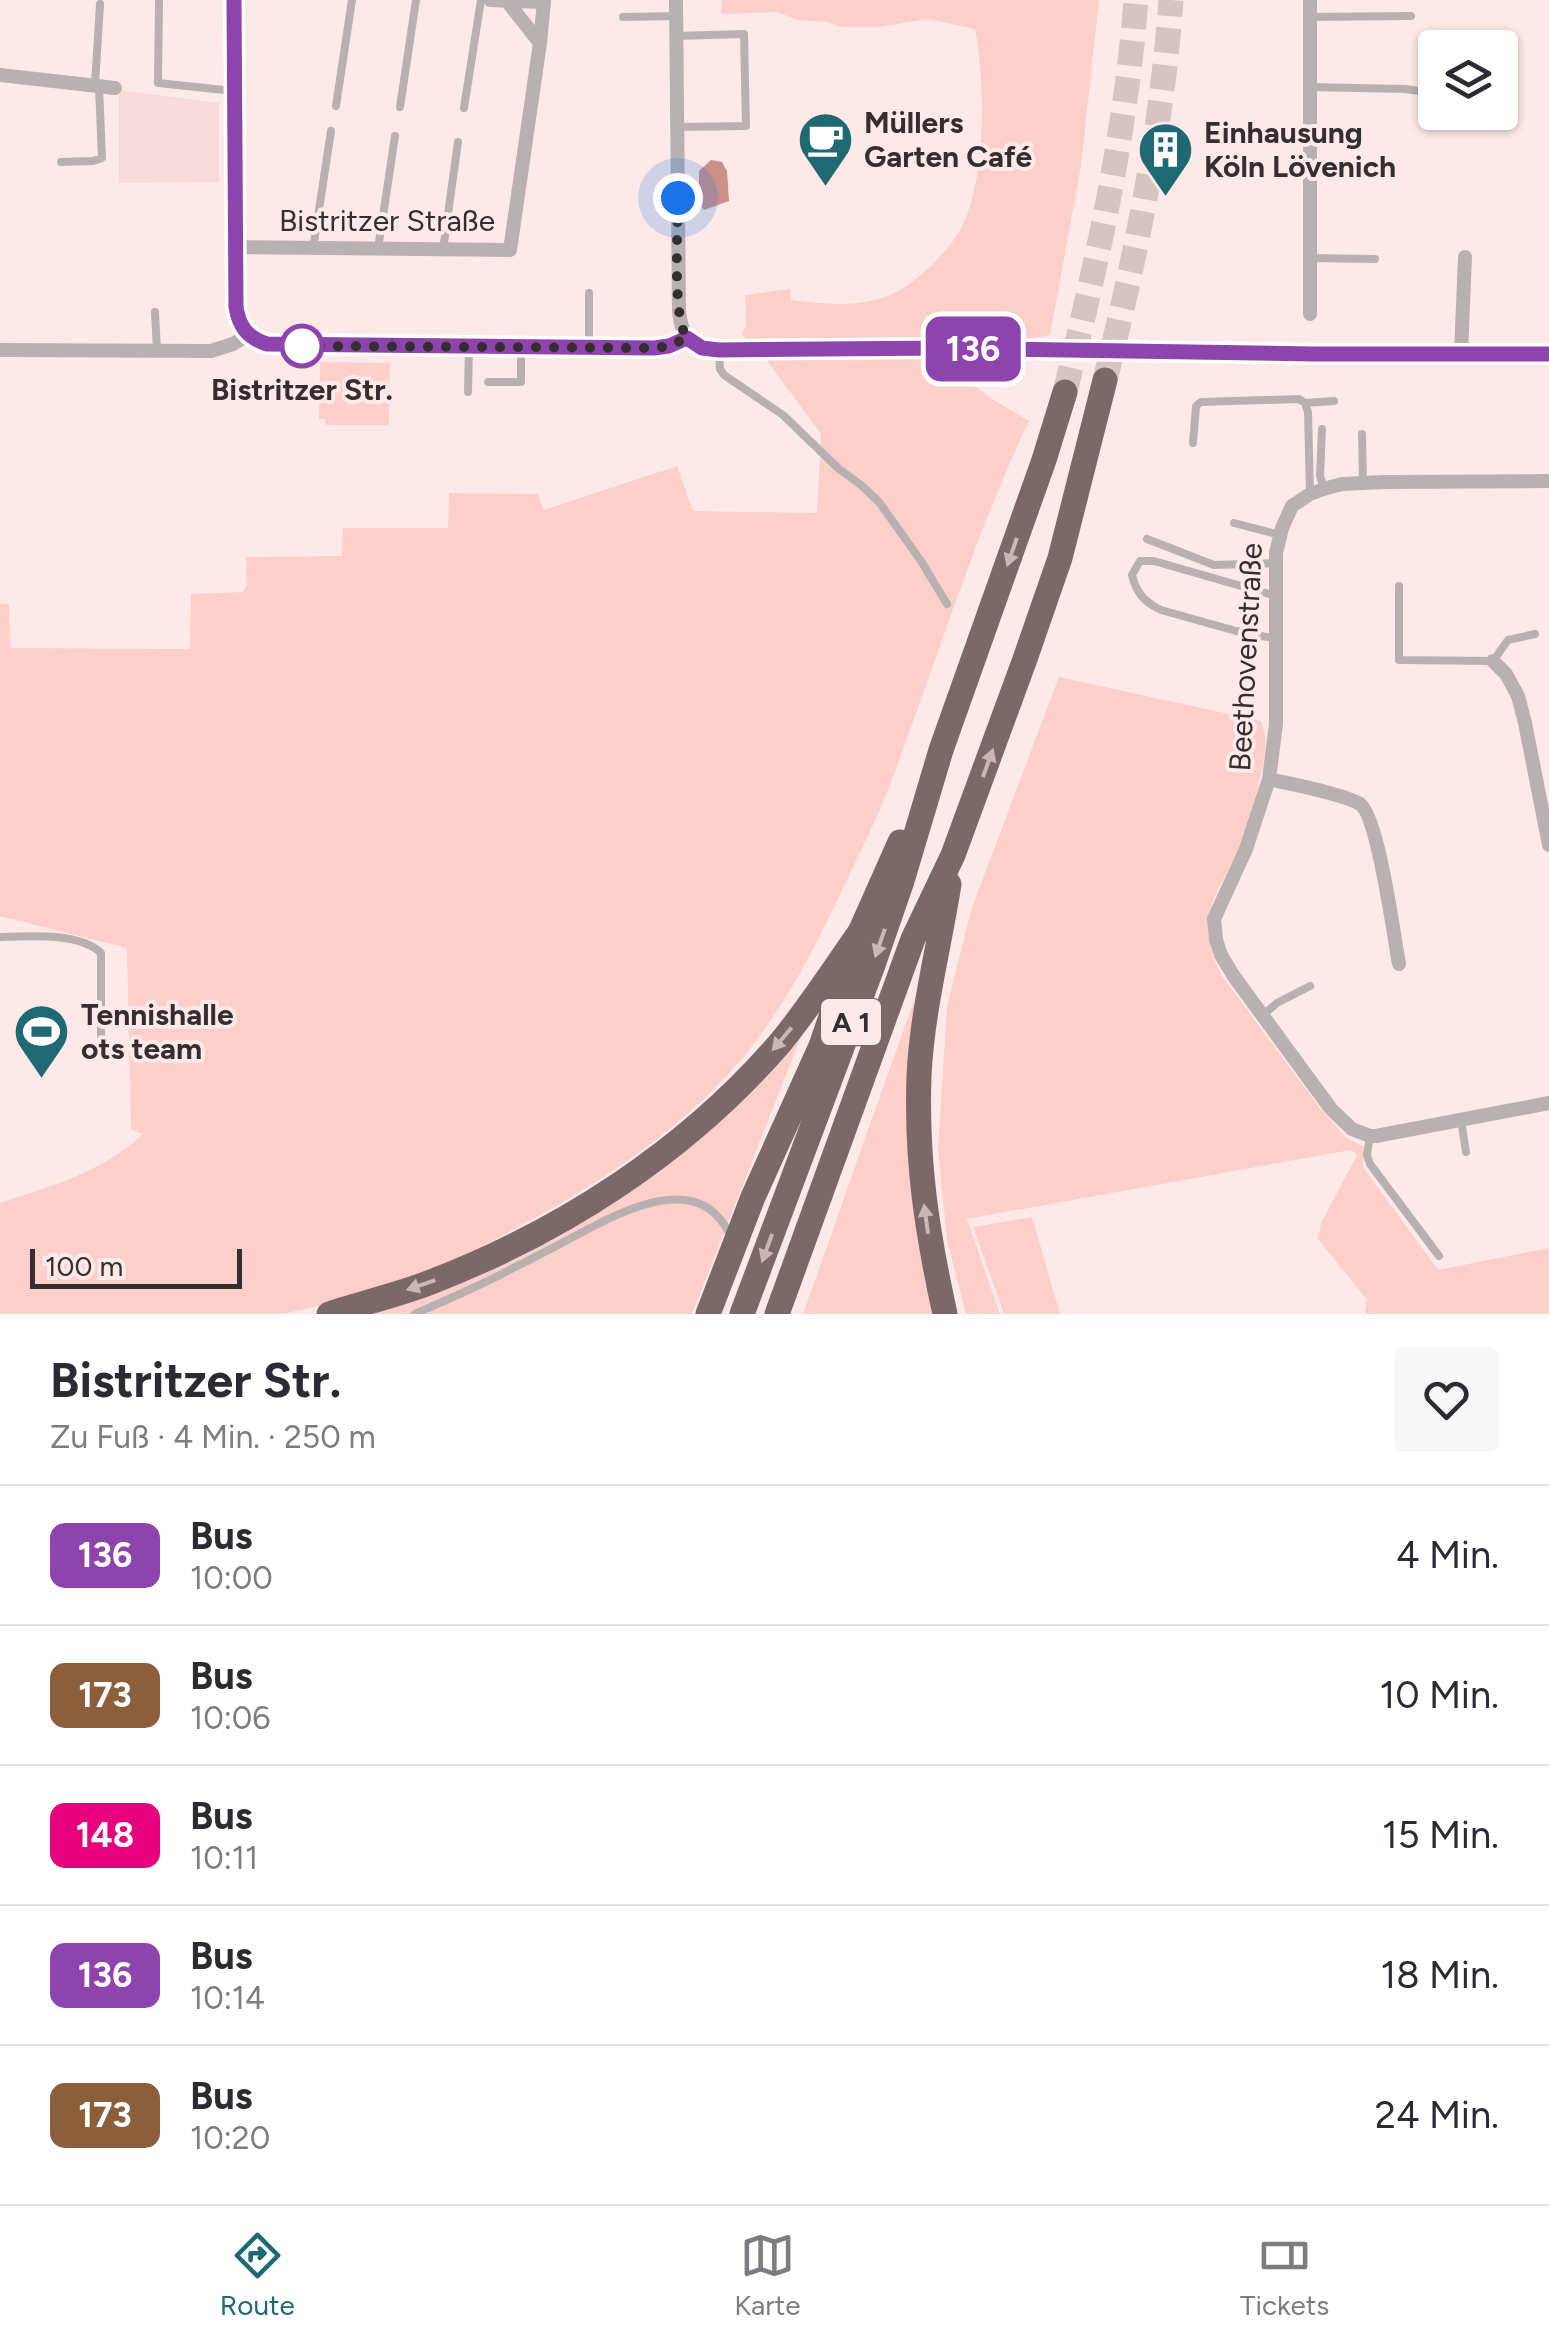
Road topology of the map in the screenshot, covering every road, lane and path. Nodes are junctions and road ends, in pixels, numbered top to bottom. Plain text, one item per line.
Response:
1 (159, 0) edge
2 (234, 0) edge
3 (352, 0) edge
4 (416, 0) edge
5 (481, 0) edge
6 (490, 0) edge
7 (506, 0) edge
8 (1310, 0) edge
9 (544, 1) edge
10 (100, 4) dead end
11 (676, 8) edge
12 (1411, 16) dead end
13 (623, 17) dead end
14 (1310, 17) junction
15 (676, 36) junction
16 (540, 43) junction
17 (0, 76) edge
18 (103, 86) junction
19 (1310, 87) junction
20 (234, 90) junction
21 (1418, 91) edge
22 (336, 106) dead end
23 (400, 108) dead end
24 (464, 108) dead end
25 (677, 127) junction
26 (331, 131) dead end
27 (395, 136) dead end
28 (458, 142) dead end
29 (61, 162) dead end
30 (236, 248) junction
31 (313, 249) junction
32 (378, 249) junction
33 (443, 250) junction
34 (1465, 257) dead end
35 (1310, 258) junction
36 (1375, 259) dead end
37 (590, 294) dead end
38 (155, 312) dead end
39 (1310, 314) dead end
40 (248, 335) junction
41 (687, 338) junction
42 (469, 347) junction
43 (520, 347) junction
44 (590, 348) junction
45 (0, 350) edge
46 (719, 350) junction
47 (157, 352) junction
48 (1461, 354) junction
49 (1549, 354) edge
50 (1105, 380) tunnel mouth
51 (488, 382) dead end
52 (468, 392) dead end
53 (1066, 392) tunnel mouth
54 (1334, 401) dead end
55 (1305, 403) junction
56 (1322, 429) dead end
57 (1362, 434) dead end
58 (1193, 443) dead end
59 (1549, 482) edge
60 (1363, 483) junction
61 (1317, 491) junction
62 (1234, 523) dead end
63 (1280, 535) junction
64 (1147, 539) dead end
65 (1276, 563) junction
66 (1399, 586) dead end
67 (1276, 596) junction
68 (947, 604) dead end
69 (1535, 634) dead end
70 (1277, 639) junction
71 (1493, 661) junction
72 (941, 750) junction
73 (1269, 779) junction
74 (1549, 845) edge
75 (954, 855) junction
76 (860, 932) junction
77 (0, 937) edge
78 (1399, 964) dead end
79 (1310, 986) dead end
80 (1262, 1016) junction
81 (101, 1037) dead end
82 (1549, 1103) edge
83 (1460, 1120) junction
84 (1366, 1135) junction
85 (1466, 1152) dead end
86 (734, 1245) junction
87 (1439, 1256) dead end
88 (329, 1314) edge
89 (416, 1314) edge
90 (708, 1314) edge
91 (742, 1314) edge
92 (777, 1314) edge
93 (946, 1314) edge

1 - 20 lane
2 - 20 street, Bistritzer Straße
3 - 22 lane
4 - 23 lane
5 - 24 lane
6 - 7 street, Bistritzer Straße
7 - 9 street, Bistritzer Straße
7 - 16 street
8 - 14 street
9 - 16 street, Bistritzer Straße
10 - 18 lane
11 - 13 lane
11 - 15 street
12 - 14 lane
14 - 19 street
15 - 25 street
15 - 25 lane
16 - 33 street, Bistritzer Straße
17 - 18 street
18 - 29 lane
19 - 21 lane
19 - 35 street
20 - 30 street, Bistritzer Straße
25 - 41 street
26 - 31 lane
27 - 32 lane
28 - 33 lane
30 - 31 street, Bistritzer Straße
30 - 40 street, Bistritzer Straße
31 - 32 street, Bistritzer Straße
32 - 33 street, Bistritzer Straße
34 - 48 street
35 - 36 lane
35 - 39 street
37 - 44 lane
38 - 47 lane
40 - 42 street
40 - 47 street
41 - 44 street
41 - 46 street
42 - 43 street
42 - 52 lane
43 - 44 street
43 - 51 lane
45 - 47 street
46 - 48 street, bridge
46 - 68 lane
48 - 49 street
75 -> 50 highway, A 1
53 -> 72 highway, A 1
54 - 55 lane
55 - 58 lane
55 - 61 lane
56 - 61 lane
57 - 60 lane
59 - 60 street
60 - 61 street
61 - 63 street, Beethovenstraße
62 - 63 lane
63 - 65 street, Beethovenstraße
64 - 65 lane
65 - 67 street, Beethovenstraße
66 - 71 lane
67 - 70 street, Beethovenstraße
67 - 70 lane
69 - 71 lane
70 - 73 street, Beethovenstraße
71 - 74 street
72 - 76 highway
72 -> 91 highway, A 1
73 - 78 street
73 - 80 street, Beethovenstraße
75 - 92 highway, A 1
93 -> 75 highway
76 - 86 highway
76 -> 88 highway
77 - 81 lane
79 - 80 lane
80 - 84 street, Beethovenstraße
82 - 83 street
83 - 84 street
83 - 85 lane
84 - 87 lane
86 - 89 lane
86 - 90 highway

